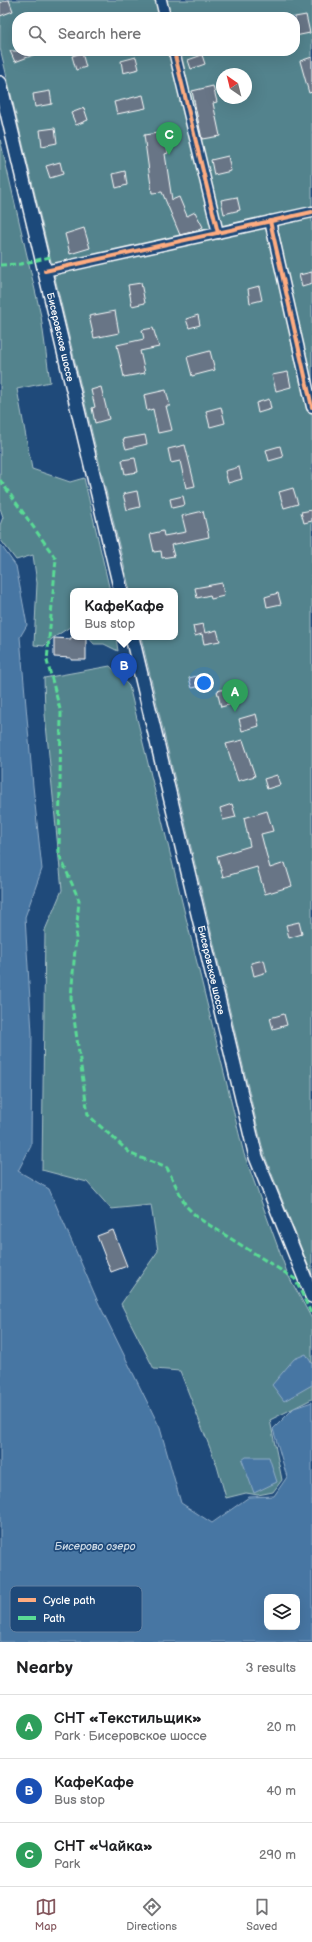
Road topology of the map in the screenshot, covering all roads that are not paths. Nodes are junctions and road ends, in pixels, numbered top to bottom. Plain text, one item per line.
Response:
1 (161, 0) edge
2 (164, 12) edge
3 (175, 56) edge
4 (0, 83) edge
5 (312, 212) edge
6 (270, 221) junction
7 (218, 232) junction
8 (45, 271) junction
9 (312, 407) edge
10 (120, 588) edge
11 (133, 640) edge
12 (312, 1296) edge

1 - 2 street
3 - 7 street
4 - 8 main road, Бисеровское шоссе
5 - 6 street
6 - 7 street
6 - 9 street
7 - 8 street
8 - 10 main road, Бисеровское шоссе
11 - 12 main road, Бисеровское шоссе

